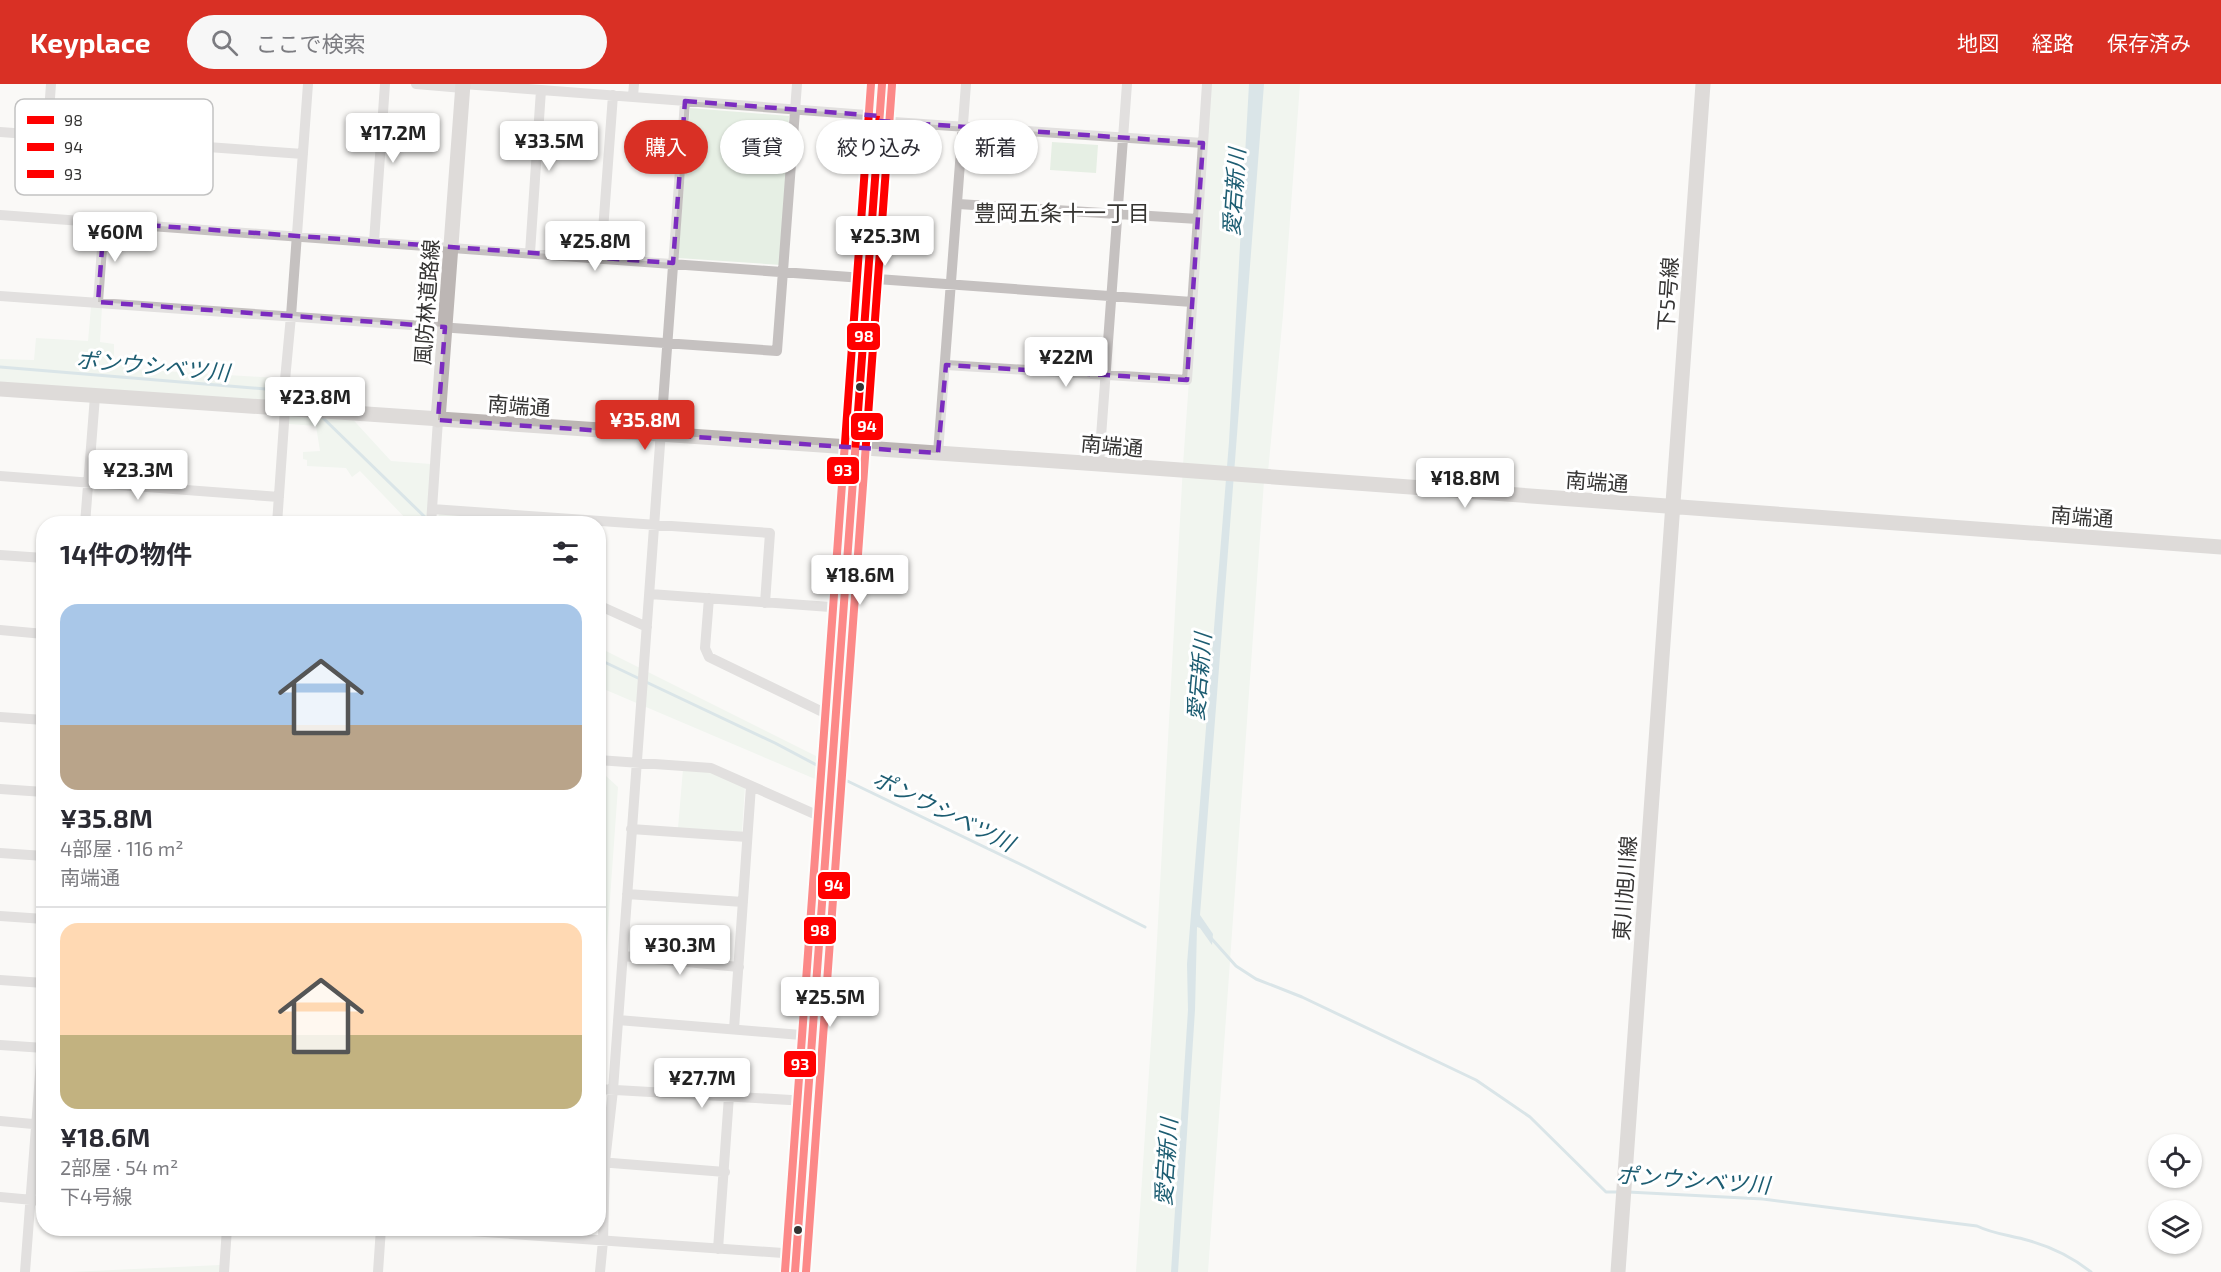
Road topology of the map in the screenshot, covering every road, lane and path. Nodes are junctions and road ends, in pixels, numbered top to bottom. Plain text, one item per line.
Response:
1 (51, 84) edge
2 (308, 84) edge
3 (385, 84) edge
4 (416, 84) edge
5 (634, 84) edge
6 (797, 84) edge
7 (882, 84) edge
8 (966, 84) edge
9 (1127, 84) edge
10 (1207, 84) edge
11 (1703, 84) edge
12 (463, 85) edge
13 (541, 90) junction
14 (614, 95) junction
15 (633, 96) junction
16 (50, 99) edge
17 (685, 101) junction
18 (795, 108) junction
19 (879, 118) junction
20 (963, 120) edge
21 (954, 125) edge
22 (0, 132) edge
23 (1038, 132) edge
24 (15, 133) edge
25 (1123, 138) junction
26 (1203, 143) junction
27 (213, 147) edge
28 (303, 154) junction
29 (960, 174) edge
30 (958, 204) junction
31 (0, 215) edge
32 (1117, 215) junction
33 (1198, 219) junction
34 (104, 222) junction
35 (297, 237) junction
36 (374, 242) junction
37 (451, 248) junction
38 (530, 253) junction
39 (601, 258) junction
40 (673, 263) junction
41 (784, 272) junction
42 (867, 278) junction
43 (951, 285) junction
44 (0, 296) edge
45 (1111, 297) junction
46 (98, 302) junction
47 (1192, 302) junction
48 (291, 316) junction
49 (445, 327) junction
50 (667, 343) junction
51 (946, 365) junction
52 (1105, 376) junction
53 (285, 380) dead end
54 (0, 389) edge
55 (94, 396) junction
56 (293, 410) junction
57 (438, 420) junction
58 (661, 435) junction
59 (854, 448) junction
60 (939, 453) junction
61 (1098, 464) junction
62 (0, 476) edge
63 (88, 483) junction
64 (279, 497) junction
65 (1673, 507) junction
66 (432, 515) edge
67 (86, 516) edge
68 (278, 516) edge
69 (456, 516) edge
70 (606, 523) edge
71 (654, 525) junction
72 (2221, 548) edge
73 (0, 555) edge
74 (36, 557) edge
75 (650, 594) junction
76 (709, 598) junction
77 (765, 603) junction
78 (606, 608) edge
79 (844, 608) junction
80 (647, 627) junction
81 (0, 630) edge
82 (36, 633) edge
83 (0, 717) edge
84 (835, 718) junction
85 (36, 719) edge
86 (606, 760) edge
87 (637, 762) junction
88 (751, 786) junction
89 (0, 789) edge
90 (36, 791) edge
91 (828, 820) junction
92 (631, 829) junction
93 (747, 837) junction
94 (0, 853) edge
95 (36, 855) edge
96 (627, 894) junction
97 (743, 902) junction
98 (0, 916) edge
99 (36, 918) edge
100 (623, 956) junction
101 (739, 967) junction
102 (0, 980) edge
103 (36, 982) edge
104 (618, 1020) junction
105 (734, 1029) junction
106 (813, 1036) junction
107 (0, 1045) edge
108 (36, 1048) edge
109 (606, 1090) edge
110 (613, 1090) junction
111 (729, 1096) junction
112 (808, 1101) junction
113 (0, 1121) edge
114 (36, 1124) edge
115 (606, 1136) edge
116 (36, 1158) edge
117 (606, 1162) edge
118 (725, 1172) junction
119 (0, 1197) edge
120 (31, 1200) junction
121 (36, 1200) edge
122 (226, 1236) edge
123 (380, 1236) edge
124 (535, 1236) edge
125 (603, 1236) edge
126 (603, 1241) junction
127 (718, 1249) junction
128 (797, 1254) junction
129 (26, 1272) edge
130 (224, 1272) edge
131 (378, 1272) edge
132 (600, 1272) edge
133 (795, 1272) edge
134 (1618, 1272) edge

1 - 16 street
2 - 28 street
3 - 36 street
4 - 12 street
5 - 15 street
6 - 18 street
7 - 19 street
8 - 20 street
9 - 25 street
10 - 26 street
11 - 65 street, 下5号線
12 - 13 street
12 - 37 street, 風防林道路線
13 - 14 street
13 - 38 street
14 - 15 street
14 - 39 street
15 - 17 street
17 - 18 street
17 - 40 street
18 - 19 street
18 - 41 street
19 - 21 street
19 - 42 street
22 - 24 street
23 - 25 street
25 - 26 street
25 - 32 street
26 - 33 street
27 - 28 street
28 - 35 street
29 - 30 street
30 - 32 street
30 - 43 street
31 - 34 street
32 - 33 street
32 - 45 street
33 - 47 street
34 - 35 street
34 - 46 street
35 - 36 street
35 - 48 street
36 - 37 street
37 - 38 street
37 - 49 street, 風防林道路線
38 - 39 street
39 - 40 street
40 - 41 street
40 - 50 street
41 - 42 street
41 - 50 street
42 - 43 street
42 - 59 street
43 - 45 street
43 - 51 street
44 - 46 street
45 - 47 street
45 - 52 street
46 - 48 street
47 - 52 street
48 - 49 street
48 - 53 street
49 - 50 street
49 - 57 street, 風防林道路線
50 - 58 street
51 - 52 street
51 - 60 street
52 - 61 street
54 - 55 street, 南端通
55 - 56 street, 南端通
55 - 63 street
56 - 57 street, 南端通
56 - 64 street
57 - 58 street, 南端通
57 - 66 street, 風防林道路線
58 - 59 street, 南端通
58 - 71 street
59 - 60 street, 南端通
59 - 79 street
60 - 61 street, 南端通
61 - 65 street, 南端通
62 - 63 street
63 - 64 street
63 - 67 street
64 - 68 street
65 - 72 street, 南端通
65 - 134 street, 東川旭川線
66 - 69 street
70 - 71 street
71 - 75 street
71 - 77 street
73 - 74 street
75 - 76 street
75 - 80 street
76 - 77 street
76 - 84 street
77 - 79 street
78 - 80 street
79 - 84 street
80 - 87 street
81 - 82 street
83 - 85 street
84 - 91 street
86 - 87 street
87 - 88 street
87 - 92 street
88 - 91 street
88 - 93 street
89 - 90 street
91 - 106 street
92 - 93 street
92 - 96 street
93 - 97 street
94 - 95 street
96 - 97 street
96 - 100 street
97 - 101 street
98 - 99 street
100 - 101 street
100 - 104 street
101 - 105 street
102 - 103 street
104 - 105 street
104 - 110 street
105 - 106 street
106 - 112 street
107 - 108 street
109 - 110 street
110 - 111 street
110 - 115 street
111 - 112 street
111 - 118 street
112 - 128 street
113 - 114 street
116 - 120 street
117 - 118 street
118 - 127 street
119 - 120 street
120 - 121 street
120 - 129 street
122 - 130 street
123 - 131 street
124 - 126 street
125 - 126 street
126 - 127 street
126 - 132 street
127 - 128 street
128 - 133 street

